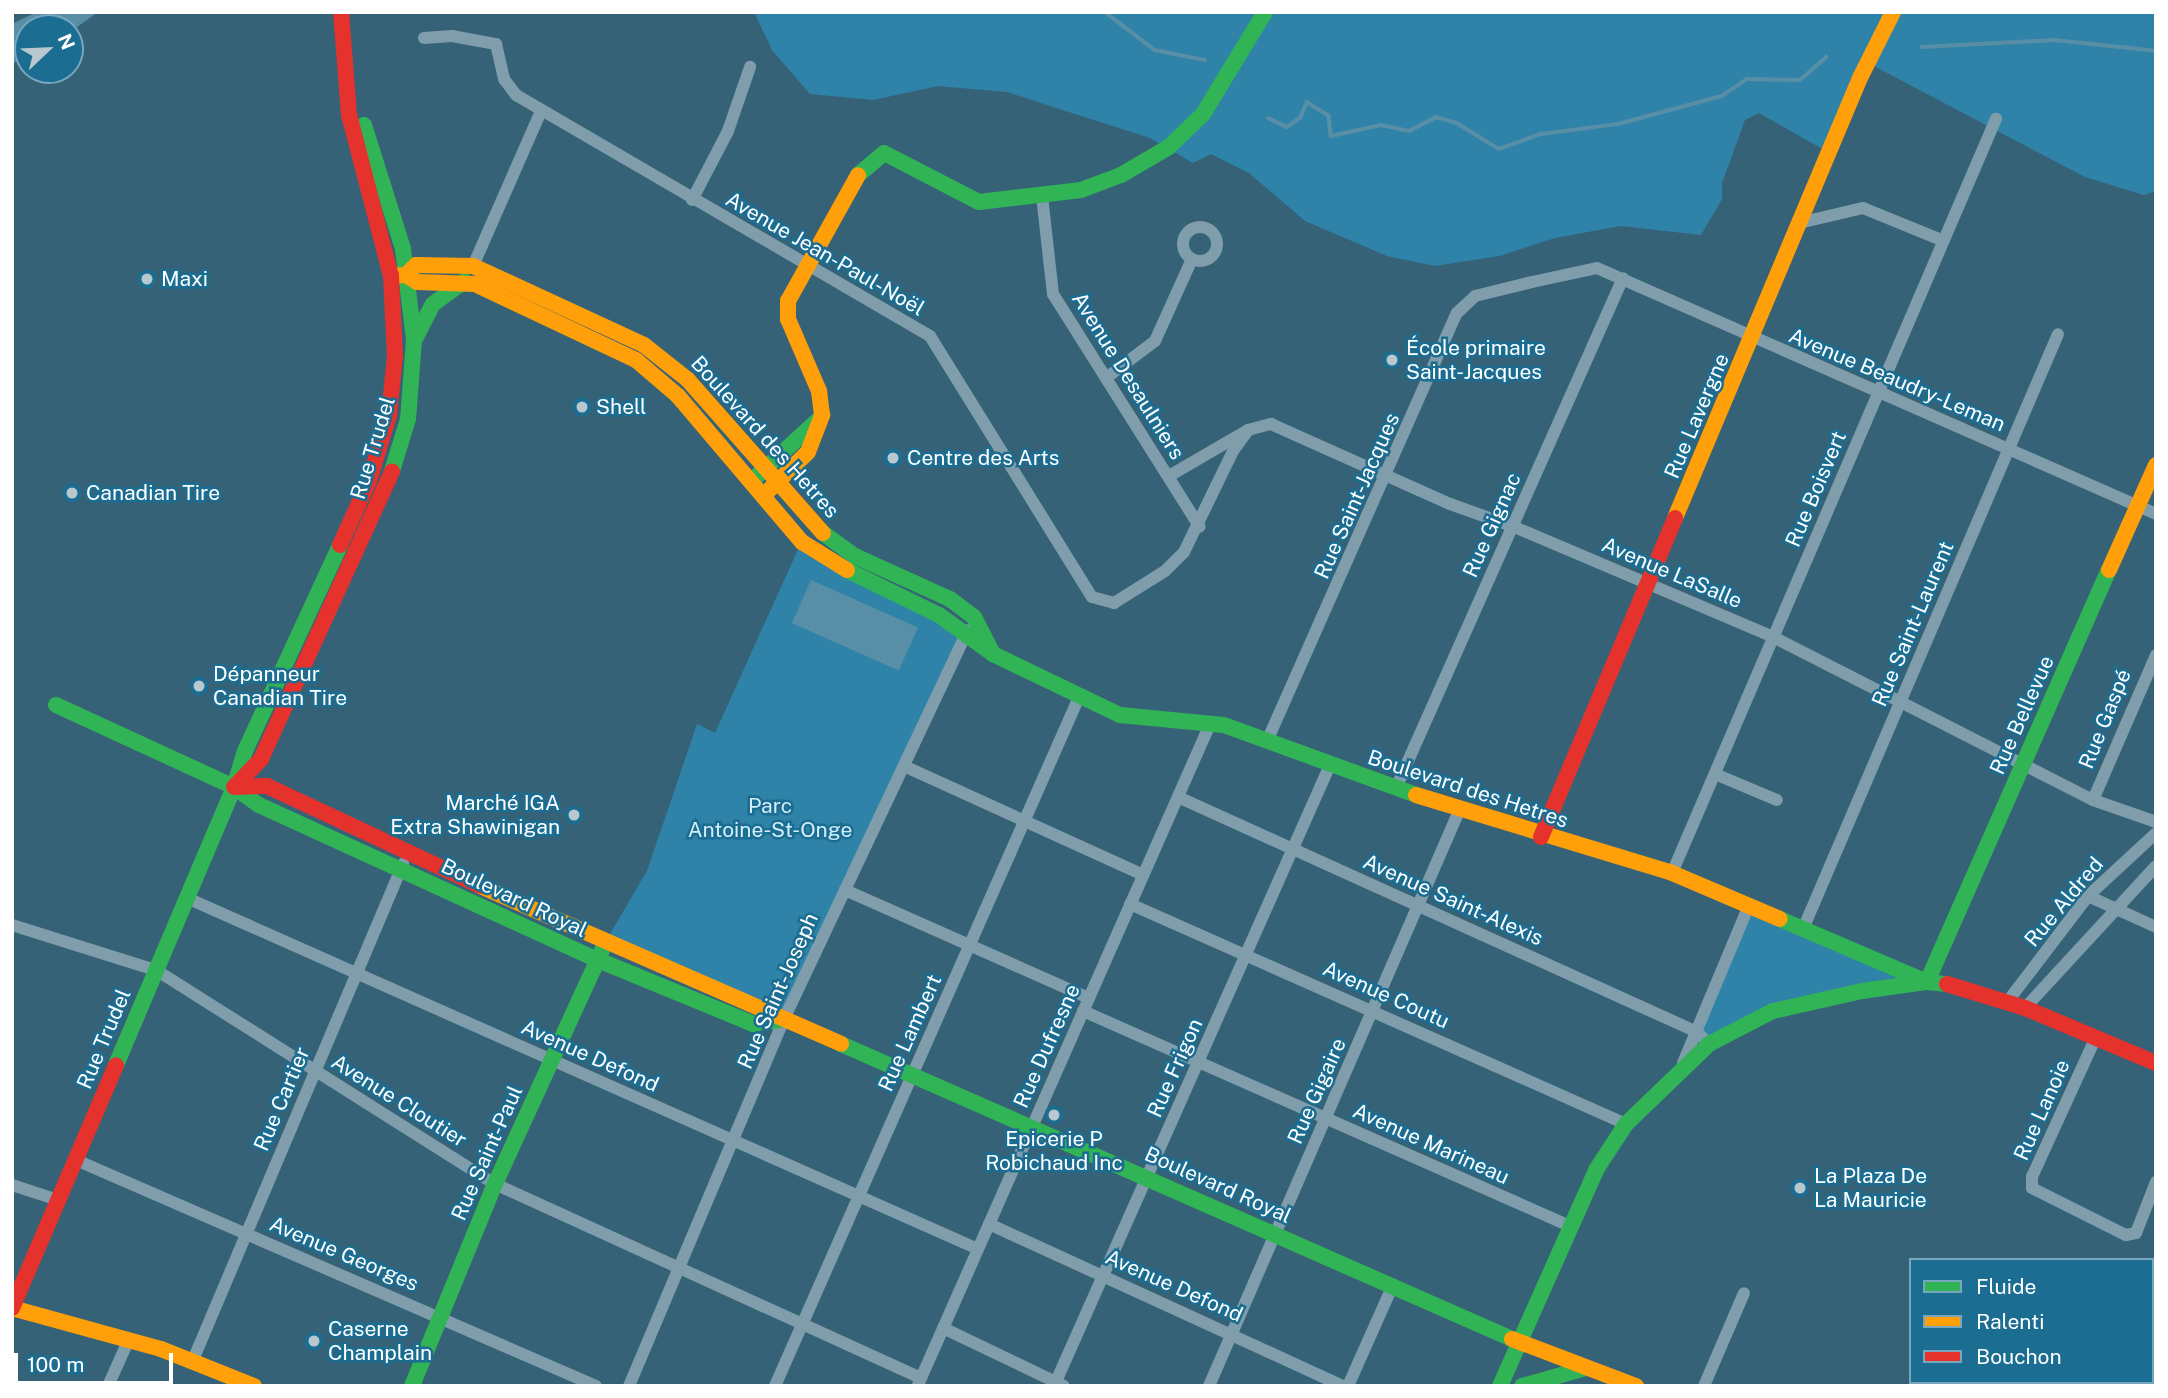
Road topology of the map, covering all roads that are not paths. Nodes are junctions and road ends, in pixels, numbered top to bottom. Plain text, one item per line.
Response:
1 (341, 12) edge
2 (1265, 12) edge
3 (1893, 12) edge
4 (424, 38) dead end
5 (750, 67) dead end
6 (541, 111) junction
7 (1996, 119) dead end
8 (1042, 196) junction
9 (692, 200) junction
10 (1799, 223) junction
11 (1944, 241) junction
12 (1192, 259) dead end
13 (806, 266) junction
14 (469, 274) junction
15 (399, 276) junction
16 (1623, 278) junction
17 (2059, 334) dead end
18 (1752, 338) junction
19 (414, 343) junction
20 (1106, 378) junction
21 (1878, 393) junction
22 (822, 415) junction
23 (1248, 430) junction
24 (2009, 449) junction
25 (2156, 465) edge
26 (765, 470) junction
27 (1169, 476) junction
28 (1387, 477) junction
29 (751, 482) junction
30 (777, 482) junction
31 (763, 496) junction
32 (2138, 506) junction
33 (2156, 514) edge
34 (1512, 526) junction
35 (1200, 527) junction
36 (1648, 583) junction
37 (974, 617) junction
38 (966, 633) junction
39 (1773, 637) junction
40 (993, 654) junction
41 (2155, 654) edge
42 (1079, 697) junction
43 (1900, 703) junction
44 (56, 705) dead end
45 (1211, 722) junction
46 (1267, 741) junction
47 (2022, 764) junction
48 (1331, 765) junction
49 (904, 766) junction
50 (1714, 774) junction
51 (234, 787) junction
52 (1396, 788) junction
53 (1178, 797) junction
54 (1777, 800) dead end
55 (2093, 800) junction
56 (1459, 811) junction
57 (1024, 821) junction
58 (2156, 822) edge
59 (2156, 833) edge
60 (1541, 837) junction
61 (1293, 849) junction
62 (404, 861) junction
63 (2156, 866) edge
64 (1672, 873) junction
65 (1143, 875) junction
66 (845, 890) junction
67 (2088, 897) junction
68 (187, 898) junction
69 (1130, 904) junction
70 (1749, 905) junction
71 (1418, 906) junction
72 (2115, 908) junction
73 (12, 925) edge
74 (2156, 927) edge
75 (1803, 929) junction
76 (606, 940) junction
77 (969, 946) junction
78 (1247, 953) junction
79 (598, 960) junction
80 (156, 970) junction
81 (356, 973) junction
82 (1927, 982) junction
83 (1089, 998) junction
84 (2008, 1001) junction
85 (2025, 1008) junction
86 (1083, 1011) junction
87 (1373, 1011) junction
88 (784, 1019) junction
89 (2096, 1037) junction
90 (1703, 1038) junction
91 (551, 1061) junction
92 (1198, 1062) junction
93 (2156, 1063) edge
94 (315, 1071) junction
95 (912, 1075) junction
96 (1326, 1118) junction
97 (1626, 1124) junction
98 (1032, 1127) junction
99 (733, 1140) junction
100 (76, 1160) junction
101 (1147, 1177) junction
102 (2156, 1182) edge
103 (495, 1184) junction
104 (12, 1185) edge
105 (859, 1196) junction
106 (58, 1200) junction
107 (989, 1224) junction
108 (1572, 1227) junction
109 (246, 1233) junction
110 (1276, 1233) junction
111 (978, 1249) junction
112 (679, 1268) junction
113 (1104, 1275) junction
114 (1393, 1285) junction
115 (1744, 1293) dead end
116 (12, 1308) edge
117 (442, 1317) junction
118 (802, 1326) junction
119 (943, 1328) junction
120 (1232, 1333) junction
121 (129, 1339) junction
122 (1519, 1342) junction
123 (192, 1360) junction
124 (1586, 1368) junction
125 (919, 1382) edge
126 (1058, 1385) edge
127 (108, 1386) edge
128 (254, 1386) edge
129 (412, 1386) edge
130 (596, 1386) edge
131 (629, 1386) edge
132 (775, 1386) edge
133 (1209, 1386) edge
134 (1345, 1386) edge
135 (1500, 1386) edge
136 (1522, 1386) edge
137 (1636, 1386) edge
138 (1704, 1386) edge

1 - 15 street, Rue Trudel
2 - 8 street
3 - 10 street, Rue Lavergne
4 - 6 street, Avenue Jean-Paul-Noël
5 - 9 street
6 - 9 street, Avenue Jean-Paul-Noël
6 - 14 street
7 - 11 street, Rue Boisvert
8 - 13 street
8 - 20 street, Avenue Desaulniers
9 - 13 street, Avenue Jean-Paul-Noël
10 - 11 street
10 - 18 street, Rue Lavergne
11 - 21 street, Rue Boisvert
12 - 20 street
13 - 22 street
13 - 35 street, Avenue Jean-Paul-Noël
14 - 15 street, Boulevard des Hetres
14 - 19 street
14 - 26 street, Boulevard des Hetres
14 - 29 street, Boulevard des Hetres
15 - 19 street, Rue Trudel
15 - 51 street, Rue Trudel
16 - 18 street, Avenue Beaudry-Leman
16 - 28 street, Rue Saint-Jacques
16 - 34 street, Rue Gignac
17 - 24 street, Rue Saint-Laurent
18 - 21 street, Avenue Beaudry-Leman
18 - 36 street, Rue Lavergne
19 - 51 street, Rue Trudel
20 - 27 street, Avenue Desaulniers
21 - 24 street, Avenue Beaudry-Leman
21 - 39 street, Rue Boisvert
22 - 26 street
22 - 30 street
23 - 27 street, Avenue LaSalle
23 - 28 street, Avenue LaSalle
23 - 35 street, Avenue Jean-Paul-Noël
24 - 32 street, Avenue Beaudry-Leman
24 - 43 street, Rue Saint-Laurent
25 - 32 street, Rue Bellevue
26 - 29 street
26 - 30 street, Boulevard des Hetres
27 - 35 street, Avenue Desaulniers
28 - 34 street, Avenue LaSalle
28 - 46 street, Rue Saint-Jacques
29 - 31 street, Boulevard des Hetres
30 - 31 street
30 - 37 street, Boulevard des Hetres
31 - 38 street, Boulevard des Hetres
32 - 33 street, Avenue Beaudry-Leman
32 - 47 street, Rue Bellevue
34 - 36 street, Avenue LaSalle
34 - 52 street, Rue Gignac
36 - 39 street, Avenue LaSalle
36 - 60 street, Rue Lavergne
37 - 38 street, Rue Saint-Joseph
37 - 40 street, Boulevard des Hetres
38 - 40 street, Boulevard des Hetres
38 - 49 street, Rue Saint-Joseph
39 - 43 street, Avenue LaSalle
39 - 50 street, Rue Boisvert
40 - 42 street, Boulevard des Hetres
41 - 55 street, Rue Gaspé
42 - 45 street, Boulevard des Hetres
42 - 57 street, Rue Lambert
43 - 47 street, Avenue LaSalle
43 - 75 street, Rue Saint-Laurent
44 - 51 street, Boulevard Royal
45 - 46 street, Boulevard des Hetres
45 - 53 street, Rue Dufresne
46 - 48 street, Boulevard des Hetres
47 - 55 street, Avenue LaSalle
47 - 82 street, Rue Bellevue
48 - 52 street, Boulevard des Hetres
48 - 61 street, Rue Frigon
49 - 57 street
49 - 66 street, Rue Saint-Joseph
50 - 54 street
50 - 64 street, Rue Boisvert
51 - 62 street, Boulevard Royal
51 - 68 street, Rue Trudel
52 - 56 street, Boulevard des Hetres
53 - 61 street, Avenue Saint-Alexis
53 - 65 street, Rue Dufresne
55 - 58 street, Avenue LaSalle
56 - 60 street, Boulevard des Hetres
56 - 71 street, Rue Gigaire
57 - 65 street
57 - 77 street, Rue Lambert
59 - 67 street, Rue Aldred
60 - 64 street, Boulevard des Hetres
61 - 71 street, Avenue Saint-Alexis
61 - 78 street, Rue Frigon
62 - 76 street, Boulevard Royal
62 - 79 street, Boulevard Royal
62 - 81 street, Rue Cartier
63 - 72 street, Rue Aldred
64 - 70 street, Boulevard des Hetres
65 - 69 street, Rue Dufresne
66 - 77 street
66 - 88 street, Rue Saint-Joseph
67 - 72 street
67 - 84 street, Rue Aldred
68 - 80 street, Rue Trudel
68 - 81 street, Avenue Defond
69 - 78 street, Avenue Coutu
69 - 83 street, Rue Dufresne
70 - 75 street, Boulevard des Hetres
70 - 90 street
71 - 87 street, Rue Gigaire
71 - 90 street, Avenue Saint-Alexis
72 - 74 street
72 - 85 street, Rue Aldred
73 - 80 street, Avenue Cloutier
75 - 82 street, Boulevard des Hetres
76 - 79 street, Rue Saint-Paul
76 - 88 street, Boulevard Royal
77 - 83 street
77 - 95 street, Rue Lambert
78 - 87 street, Avenue Coutu
78 - 92 street, Rue Frigon
79 - 88 street, Boulevard Royal
79 - 91 street, Rue Saint-Paul
80 - 94 street, Avenue Cloutier
80 - 100 street, Rue Trudel
81 - 91 street, Avenue Defond
81 - 94 street, Rue Cartier
82 - 84 street
82 - 90 street
83 - 86 street, Rue Dufresne
84 - 85 street
85 - 89 street
86 - 92 street, Avenue Marineau
86 - 98 street, Rue Dufresne
87 - 96 street, Rue Gigaire
87 - 97 street, Avenue Coutu
88 - 95 street, Boulevard Royal
88 - 99 street, Rue Saint-Joseph
89 - 93 street
89 - 102 street, Rue Lanoie
90 - 97 street
91 - 99 street, Avenue Defond
91 - 103 street, Rue Saint-Paul
92 - 96 street, Avenue Marineau
92 - 101 street, Rue Frigon
94 - 103 street, Avenue Cloutier
94 - 109 street, Rue Cartier
95 - 98 street, Boulevard Royal
95 - 105 street, Rue Lambert
96 - 108 street, Avenue Marineau
96 - 110 street, Rue Gigaire
97 - 108 street
98 - 101 street, Boulevard Royal
98 - 107 street, Rue Dufresne
99 - 105 street, Avenue Defond
99 - 112 street, Rue Saint-Joseph
100 - 106 street, Rue Trudel
100 - 109 street, Avenue Georges
101 - 110 street, Boulevard Royal
101 - 113 street, Rue Frigon
103 - 112 street, Avenue Cloutier
103 - 117 street, Rue Saint-Paul
104 - 106 street
105 - 111 street, Avenue Defond
105 - 118 street, Rue Lambert
106 - 116 street, Rue Trudel
107 - 111 street, Rue Dufresne
107 - 113 street, Avenue Defond
108 - 122 street
109 - 117 street, Avenue Georges
109 - 123 street, Rue Cartier
110 - 114 street, Boulevard Royal
110 - 120 street, Rue Gigaire
111 - 119 street, Rue Dufresne
112 - 118 street, Avenue Cloutier
112 - 131 street, Rue Saint-Joseph
113 - 120 street, Avenue Defond
113 - 126 street, Rue Frigon
114 - 122 street, Boulevard Royal
114 - 134 street
115 - 138 street
116 - 121 street
117 - 129 street, Rue Saint-Paul
117 - 130 street, Avenue Georges
118 - 125 street, Avenue Cloutier
118 - 132 street, Rue Lambert
119 - 125 street, Rue Dufresne
119 - 126 street
120 - 133 street, Rue Gigaire
120 - 134 street, Avenue Defond
121 - 123 street
121 - 127 street
122 - 124 street, Boulevard Royal
122 - 135 street
123 - 128 street
124 - 136 street
124 - 137 street, Boulevard Royal

